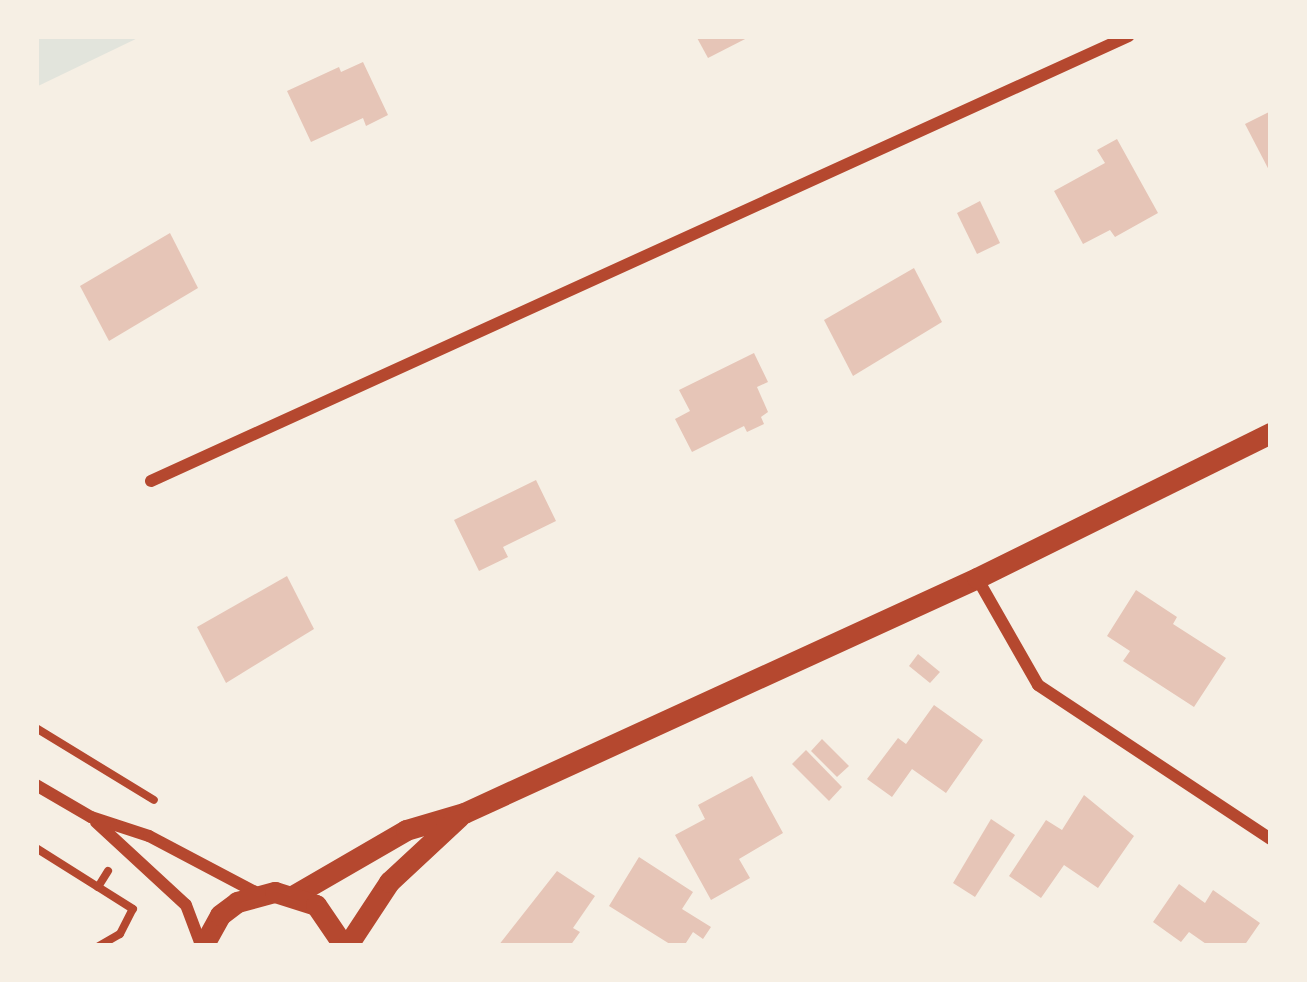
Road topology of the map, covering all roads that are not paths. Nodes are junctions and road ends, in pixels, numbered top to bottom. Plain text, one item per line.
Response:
1 (1129, 36) edge
2 (1271, 433) edge
3 (151, 481) dead end
4 (976, 578) junction
5 (36, 785) edge
6 (464, 813) junction
7 (91, 817) junction
8 (1271, 839) edge
9 (257, 893) junction
10 (294, 895) junction
11 (202, 946) edge
12 (346, 946) edge

1 - 3 street
2 - 4 street
4 - 6 street
4 - 8 street
5 - 7 street
6 - 10 street
6 - 12 street
7 - 9 street
7 - 11 street
9 - 10 street
9 - 11 street
10 - 12 street

